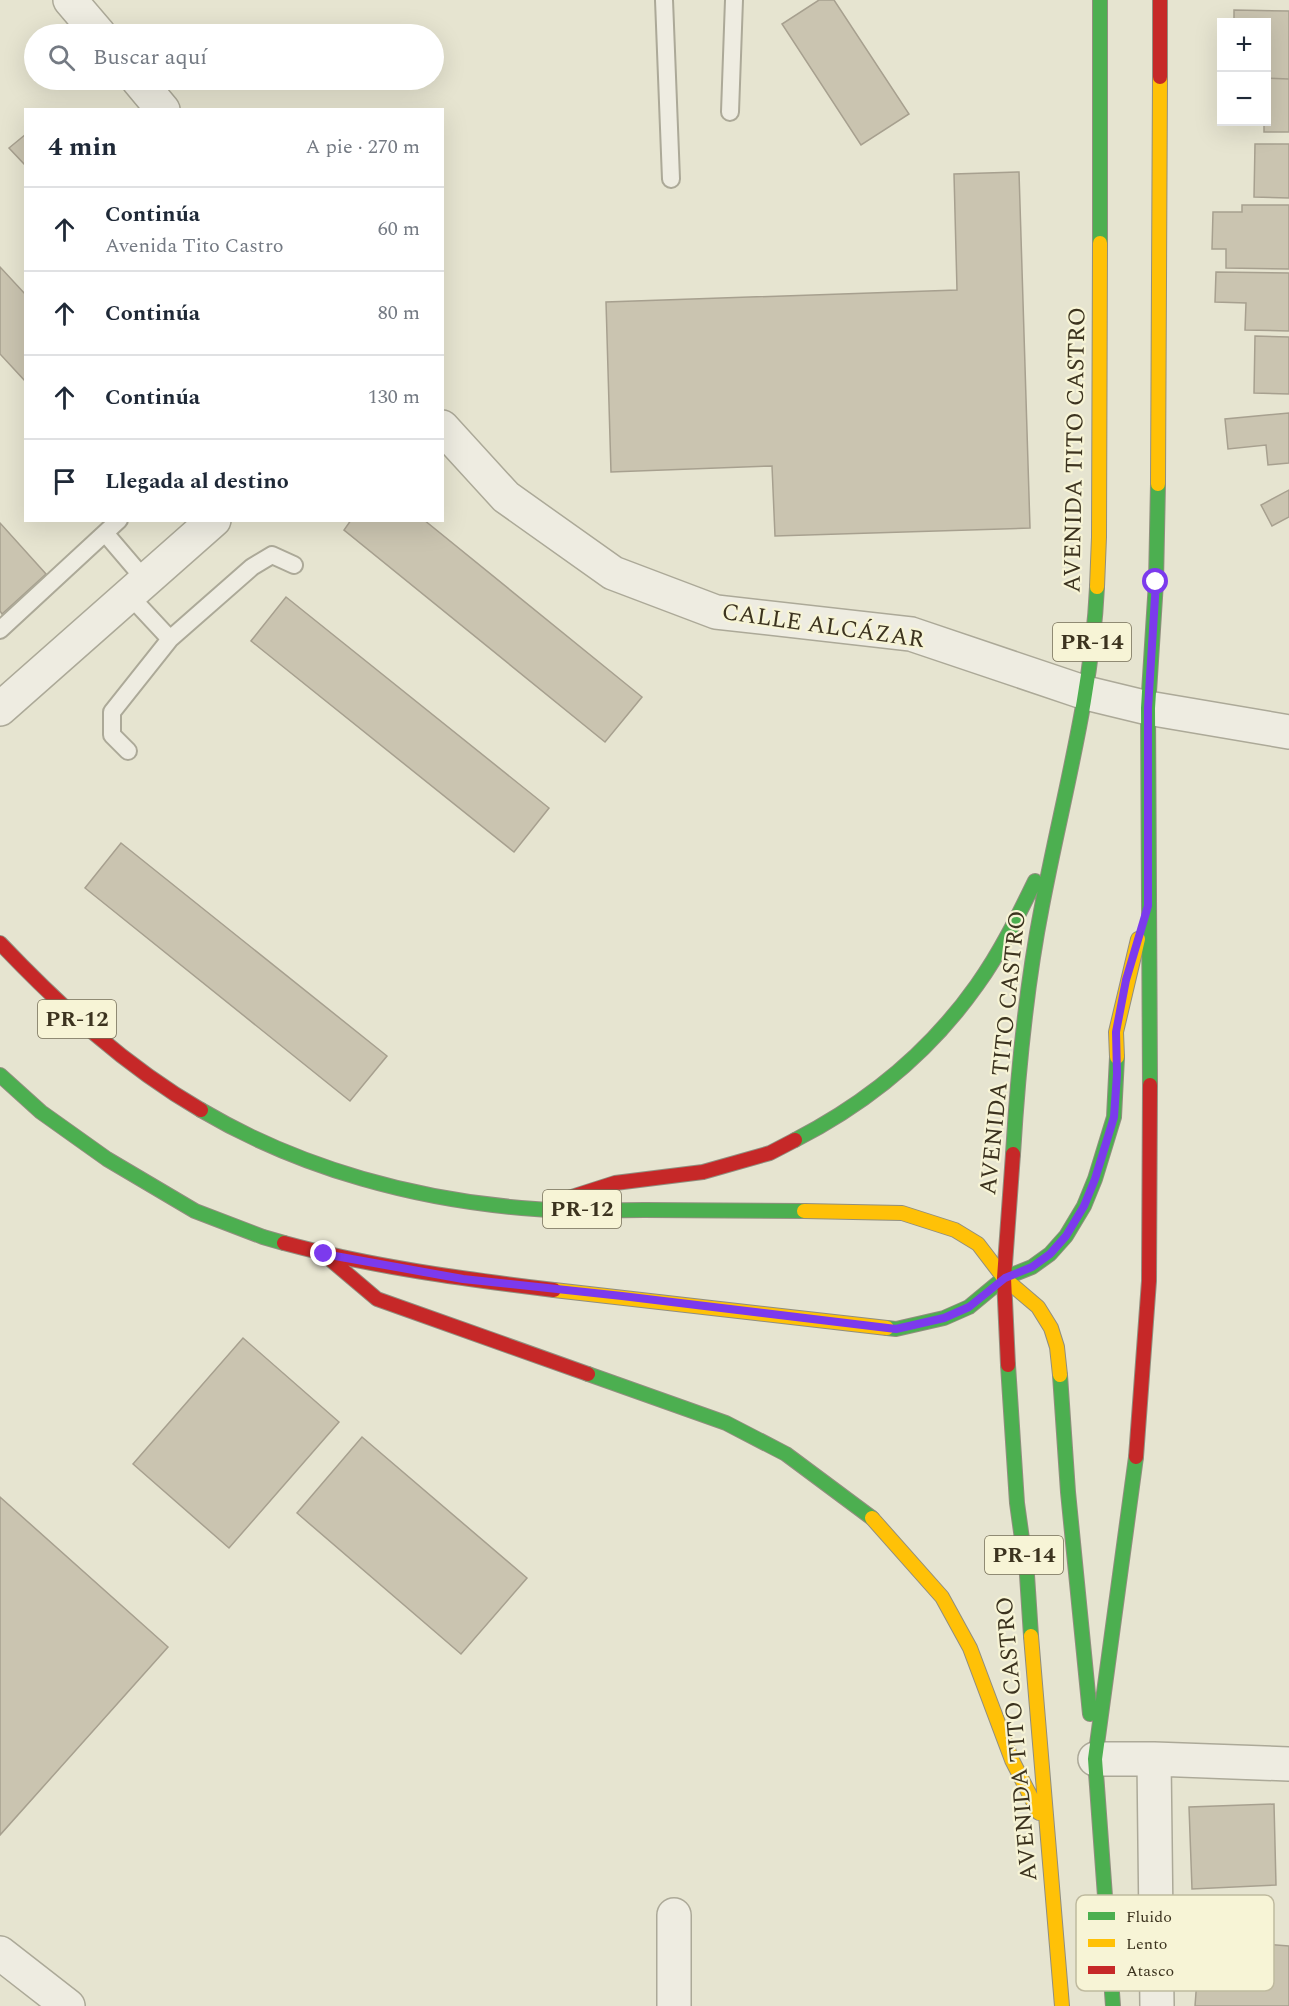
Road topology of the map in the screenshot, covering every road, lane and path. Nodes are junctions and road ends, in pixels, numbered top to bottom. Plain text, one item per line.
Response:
1 (70, 0) edge
2 (664, 0) edge
3 (734, 0) edge
4 (1100, 0) edge
5 (1160, 0) edge
6 (90, 24) edge
7 (146, 90) edge
8 (161, 108) edge
9 (730, 112) dead end
10 (671, 179) dead end
11 (444, 429) edge
12 (117, 522) edge
13 (212, 522) edge
14 (105, 533) junction
15 (294, 565) dead end
16 (138, 588) junction
17 (0, 630) edge
18 (170, 639) junction
19 (1086, 693) junction
20 (1148, 708) junction
21 (0, 709) edge
22 (1289, 732) edge
23 (128, 751) dead end
24 (1055, 839) junction
25 (1148, 906) junction
26 (0, 943) edge
27 (0, 1075) edge
28 (533, 1209) junction
29 (324, 1254) junction
30 (1005, 1278) junction
31 (1095, 1759) junction
32 (1154, 1759) junction
33 (1289, 1764) edge
34 (1048, 1832) junction
35 (1105, 1895) edge
36 (1156, 1895) edge
37 (674, 1915) dead end
38 (0, 1953) edge
39 (1112, 1991) edge
40 (1157, 1991) edge
41 (68, 2006) edge
42 (674, 2006) edge
43 (1062, 2006) edge
44 (1113, 2006) edge
45 (1157, 2006) edge

1 - 6 street
2 - 10 lane
3 - 9 lane
4 - 19 main road, AVENIDA TITO CASTRO / PR-14
5 - 20 main road, PR-14
7 - 8 street
11 - 19 street, CALLE ALCÁZAR
12 - 14 lane
13 - 16 street
14 - 16 lane
14 - 17 lane
15 - 18 lane
16 - 18 lane
16 - 21 street
18 - 23 lane
19 - 20 street, CALLE ALCÁZAR
19 - 24 main road, AVENIDA TITO CASTRO / PR-14
20 - 22 street, CALLE ALCÁZAR
20 - 25 main road, PR-14
24 - 28 main road
24 - 30 main road, AVENIDA TITO CASTRO / PR-14
25 - 30 main road
25 - 31 main road, PR-14
26 - 28 main road, PR-12
27 - 29 main road
28 - 30 main road, PR-12
29 - 30 main road
29 - 34 main road
30 - 31 main road
30 - 34 main road, AVENIDA TITO CASTRO / PR-14
31 - 32 street
31 - 35 main road, PR-14
32 - 33 street
32 - 36 street
34 - 43 main road, AVENIDA TITO CASTRO / PR-14
37 - 42 street
38 - 41 street
39 - 44 main road, PR-14
40 - 45 street

